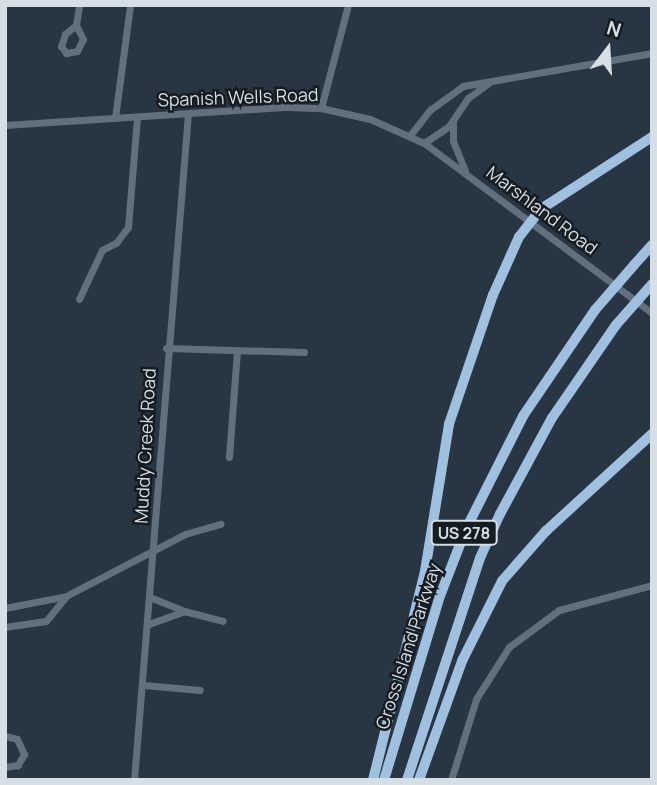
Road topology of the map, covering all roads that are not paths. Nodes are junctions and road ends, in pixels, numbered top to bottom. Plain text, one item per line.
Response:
1 (79, 5) edge
2 (130, 5) edge
3 (348, 5) edge
4 (76, 25) dead end
5 (652, 53) edge
6 (490, 83) junction
7 (321, 108) junction
8 (188, 113) junction
9 (137, 117) junction
10 (115, 118) junction
11 (454, 120) junction
12 (5, 125) edge
13 (411, 134) junction
14 (652, 137) edge
15 (424, 143) junction
16 (465, 171) junction
17 (531, 220) junction
18 (652, 245) edge
19 (652, 284) edge
20 (79, 299) dead end
21 (652, 313) edge
22 (166, 348) junction
23 (237, 350) junction
24 (304, 352) dead end
25 (652, 434) edge
26 (229, 457) dead end
27 (221, 524) dead end
28 (155, 551) junction
29 (652, 584) edge
30 (66, 596) junction
31 (152, 598) junction
32 (5, 608) edge
33 (184, 611) junction
34 (223, 621) dead end
35 (149, 624) junction
36 (5, 627) edge
37 (144, 685) junction
38 (200, 690) dead end
39 (5, 736) edge
40 (5, 767) edge
41 (134, 780) edge
42 (373, 780) edge
43 (384, 780) edge
44 (407, 780) edge
45 (419, 780) edge
46 (451, 780) edge

1 - 4 street
2 - 10 street
3 - 7 street
5 - 6 street
6 - 11 street
6 - 13 street
7 - 8 street, Spanish Wells Road
7 - 13 street, Spanish Wells Road
8 - 9 street, Spanish Wells Road
8 - 22 street, Muddy Creek Road
9 - 10 street, Spanish Wells Road
9 - 20 street
10 - 12 street, Spanish Wells Road
11 - 15 street
11 - 16 street
13 - 15 street, Marshland Road
14 - 17 highway
15 - 16 street, Marshland Road
16 - 17 street, Marshland Road
17 - 21 street, Marshland Road
17 - 42 highway
18 - 43 highway, Cross Island Parkway / US 278, bridge
19 - 44 highway, US 278, bridge
22 - 23 street
22 - 28 street, Muddy Creek Road
23 - 24 street
23 - 26 street
25 - 45 highway
27 - 28 street
28 - 30 street
28 - 31 street, Muddy Creek Road
29 - 46 street
30 - 32 street
30 - 36 street
31 - 33 street
31 - 35 street, Muddy Creek Road
33 - 34 street
33 - 35 street
35 - 37 street, Muddy Creek Road
37 - 38 street
37 - 41 street, Muddy Creek Road
39 - 40 street

